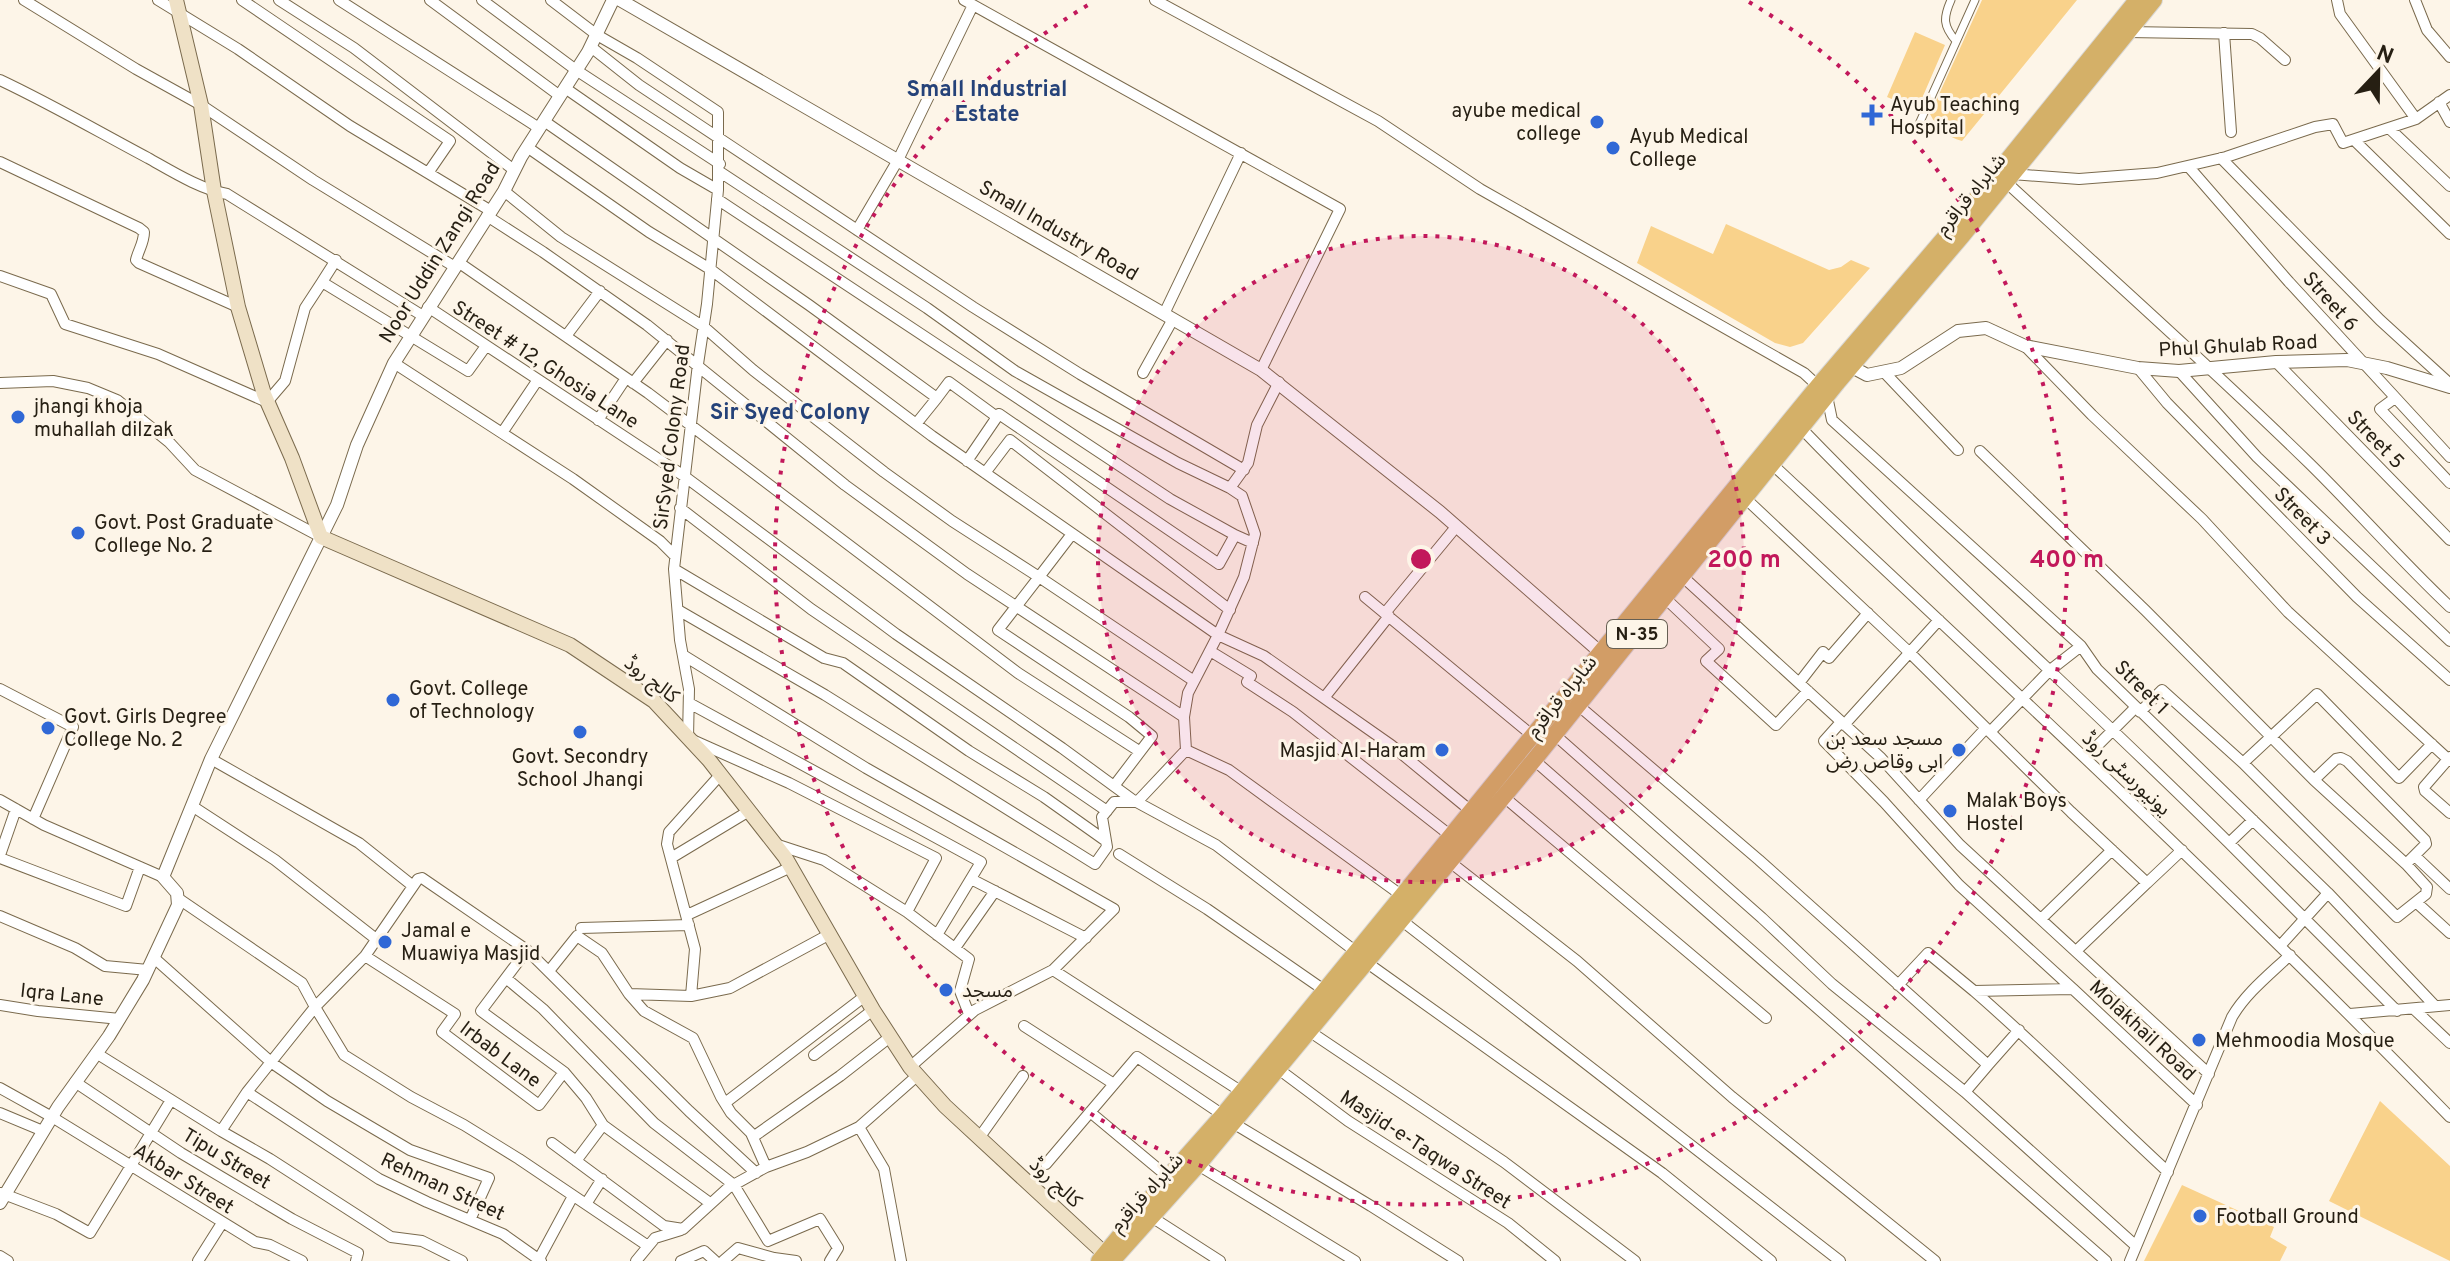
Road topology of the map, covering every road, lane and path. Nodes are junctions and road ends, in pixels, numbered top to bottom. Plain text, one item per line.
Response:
1 (24, 0) edge
2 (158, 0) edge
3 (242, 0) edge
4 (279, 0) edge
5 (339, 0) edge
6 (430, 0) edge
7 (482, 0) edge
8 (551, 0) edge
9 (613, 0) edge
10 (620, 0) edge
11 (1155, 0) edge
12 (1951, 0) edge
13 (1975, 0) edge
14 (2137, 0) edge
15 (2154, 0) edge
16 (2337, 0) edge
17 (2415, 0) edge
18 (968, 3) edge
19 (177, 6) edge
20 (2128, 32) junction
21 (2224, 33) junction
22 (597, 35) junction
23 (1956, 41) junction
24 (591, 47) junction
25 (2450, 57) edge
26 (2285, 60) dead end
27 (576, 70) junction
28 (0, 80) edge
29 (563, 92) junction
30 (2450, 95) edge
31 (2439, 102) junction
32 (201, 105) junction
33 (2416, 119) junction
34 (2450, 122) edge
35 (1919, 124) dead end
36 (542, 125) junction
37 (2390, 129) junction
38 (2231, 132) dead end
39 (720, 140) junction
40 (2354, 140) junction
41 (527, 147) junction
42 (1241, 153) junction
43 (2221, 158) junction
44 (898, 160) junction
45 (0, 162) edge
46 (2188, 166) junction
47 (720, 168) junction
48 (514, 170) junction
49 (428, 173) junction
50 (2009, 178) junction
51 (2450, 186) edge
52 (214, 191) junction
53 (504, 191) junction
54 (718, 194) junction
55 (489, 214) junction
56 (857, 230) junction
57 (2450, 234) edge
58 (714, 239) junction
59 (336, 260) junction
60 (456, 264) junction
61 (710, 269) junction
62 (0, 276) edge
63 (322, 282) junction
64 (600, 291) junction
65 (238, 307) junction
66 (426, 312) junction
67 (1169, 317) junction
68 (704, 327) junction
69 (411, 336) junction
70 (566, 336) junction
71 (667, 340) junction
72 (486, 346) junction
73 (2025, 346) junction
74 (2276, 362) junction
75 (394, 363) junction
76 (2364, 363) junction
77 (698, 364) junction
78 (1852, 367) junction
79 (2138, 368) junction
80 (2210, 368) junction
81 (1261, 370) junction
82 (2179, 371) junction
83 (1884, 372) junction
84 (1143, 373) dead end
85 (629, 380) junction
86 (537, 381) junction
87 (1279, 382) junction
88 (0, 383) edge
89 (2450, 386) edge
90 (1822, 391) junction
91 (937, 398) junction
92 (2395, 398) junction
93 (267, 402) junction
94 (997, 417) junction
95 (598, 420) junction
96 (916, 424) junction
97 (691, 425) junction
98 (1801, 428) junction
99 (502, 433) junction
100 (1958, 450) dead end
101 (1980, 451) dead end
102 (2450, 457) edge
103 (967, 461) junction
104 (1772, 464) junction
105 (1244, 470) junction
106 (985, 473) junction
107 (684, 476) junction
108 (2450, 483) edge
109 (1230, 488) junction
110 (1745, 498) junction
111 (680, 508) junction
112 (1456, 527) junction
113 (1072, 534) junction
114 (1235, 535) junction
115 (321, 537) junction
116 (2450, 540) edge
117 (1253, 543) junction
118 (675, 556) junction
119 (674, 569) junction
120 (1039, 577) junction
121 (1683, 577) junction
122 (1365, 597) dead end
123 (1666, 599) junction
124 (1014, 606) junction
125 (2450, 607) edge
126 (678, 610) junction
127 (1230, 610) junction
128 (1868, 613) junction
129 (1387, 614) junction
130 (1939, 620) junction
131 (1218, 635) junction
132 (2450, 641) edge
133 (2081, 646) junction
134 (1210, 651) junction
135 (1910, 653) junction
136 (683, 655) junction
137 (1606, 659) junction
138 (2049, 671) junction
139 (2450, 680) edge
140 (1194, 681) junction
141 (1803, 687) junction
142 (0, 689) edge
143 (1324, 698) junction
144 (2023, 699) junction
145 (689, 703) junction
146 (1579, 706) junction
147 (2138, 710) junction
148 (1184, 717) junction
149 (1843, 724) junction
150 (2114, 729) junction
151 (1988, 730) junction
152 (1555, 735) junction
153 (1533, 736) junction
154 (2272, 737) junction
155 (688, 738) junction
156 (2432, 744) junction
157 (1186, 750) junction
158 (1139, 751) junction
159 (2085, 758) junction
160 (211, 759) junction
161 (2449, 759) edge
162 (1534, 760) junction
163 (2243, 763) junction
164 (721, 774) junction
165 (2314, 780) junction
166 (1114, 786) junction
167 (1504, 797) junction
168 (0, 800) edge
169 (1919, 800) junction
170 (1137, 802) junction
171 (192, 806) junction
172 (16, 809) junction
173 (749, 811) junction
174 (1107, 811) junction
175 (1471, 811) junction
176 (2450, 813) edge
177 (33, 819) junction
178 (2253, 820) junction
179 (1451, 836) junction
180 (1106, 841) junction
181 (2229, 843) junction
182 (775, 844) junction
183 (2112, 850) junction
184 (2182, 850) junction
185 (1119, 854) dead end
186 (0, 856) edge
187 (2415, 856) junction
188 (671, 858) junction
189 (1450, 862) junction
190 (2406, 864) junction
191 (140, 867) junction
192 (791, 867) junction
193 (163, 877) junction
194 (971, 879) junction
195 (2147, 883) junction
196 (413, 886) junction
197 (2450, 889) edge
198 (995, 891) junction
199 (2328, 893) junction
200 (1401, 895) junction
201 (179, 899) junction
202 (2417, 903) junction
203 (907, 912) junction
204 (0, 916) edge
205 (2041, 919) junction
206 (688, 920) junction
207 (1401, 920) junction
208 (2304, 921) junction
209 (581, 928) dead end
210 (2450, 933) edge
211 (830, 934) junction
212 (937, 935) junction
213 (1086, 938) junction
214 (376, 939) junction
215 (2280, 946) junction
216 (955, 948) junction
217 (527, 950) junction
218 (2076, 951) junction
219 (2290, 955) junction
220 (365, 956) junction
221 (1360, 957) junction
222 (151, 964) junction
223 (1053, 970) junction
224 (549, 971) junction
225 (507, 979) junction
226 (1898, 985) junction
227 (2073, 989) junction
228 (1324, 990) junction
229 (1974, 991) junction
230 (629, 994) junction
231 (691, 996) junction
232 (869, 1003) junction
233 (0, 1005) edge
234 (2450, 1005) edge
235 (2435, 1006) junction
236 (315, 1007) junction
237 (2415, 1010) junction
238 (2397, 1011) junction
239 (969, 1014) junction
240 (2350, 1014) junction
241 (1766, 1018) dead end
242 (120, 1019) junction
243 (1024, 1026) dead end
244 (2019, 1030) junction
245 (1309, 1031) junction
246 (890, 1037) junction
247 (2450, 1043) edge
248 (96, 1053) junction
249 (814, 1055) dead end
250 (272, 1063) junction
251 (1988, 1065) junction
252 (1277, 1068) junction
253 (914, 1071) junction
254 (564, 1072) junction
255 (2209, 1074) junction
256 (1023, 1076) dead end
257 (75, 1082) junction
258 (1114, 1084) junction
259 (0, 1088) edge
260 (247, 1092) junction
261 (1242, 1092) junction
262 (1965, 1092) junction
263 (171, 1100) junction
264 (725, 1103) junction
265 (2197, 1105) junction
266 (1090, 1112) junction
267 (0, 1113) edge
268 (52, 1117) junction
269 (2450, 1117) edge
270 (1228, 1119) junction
271 (603, 1125) junction
272 (859, 1127) junction
273 (43, 1131) junction
274 (221, 1131) junction
275 (151, 1132) junction
276 (753, 1137) junction
277 (979, 1138) junction
278 (552, 1143) dead end
279 (576, 1161) junction
280 (1046, 1164) dead end
281 (1198, 1165) junction
282 (130, 1166) junction
283 (761, 1170) junction
284 (2168, 1172) junction
285 (1168, 1177) junction
286 (602, 1179) junction
287 (734, 1185) junction
288 (573, 1196) junction
289 (2, 1197) edge
290 (710, 1203) junction
291 (586, 1204) junction
292 (1150, 1216) junction
293 (470, 1220) junction
294 (222, 1223) junction
295 (683, 1229) junction
296 (648, 1246) junction
297 (2136, 1246) junction
298 (0, 1256) edge
299 (1112, 1258) edge
300 (540, 1260) edge
301 (787, 1260) edge
302 (8, 1261) edge
303 (198, 1261) edge
304 (302, 1261) edge
305 (356, 1261) edge
306 (462, 1261) edge
307 (636, 1261) edge
308 (681, 1261) edge
309 (715, 1261) edge
310 (723, 1261) edge
311 (796, 1261) edge
312 (830, 1261) edge
313 (901, 1261) edge
314 (1220, 1261) edge
315 (1355, 1261) edge
316 (1458, 1261) edge
317 (1555, 1261) edge
318 (1635, 1261) edge
319 (1771, 1261) edge
320 (1840, 1261) edge
321 (1935, 1261) edge
322 (2106, 1261) edge
323 (2130, 1261) edge

1 - 32 street
2 - 19 street
3 - 49 street
4 - 48 street
5 - 36 street
6 - 29 street
7 - 27 street
8 - 22 street
9 - 22 street, Noor Uddin Zangi Road
10 - 44 street, Small Industry Road
11 - 90 street
12 - 23 street
13 - 23 street
14 - 90 highway, شاہراہ قراقرم / N-35
15 - 20 highway, شاہراہ قراقرم / N-35
16 - 33 street
17 - 25 street
18 - 42 street
18 - 44 street
19 - 32 main road
19 - 49 street
20 - 21 street
20 - 50 highway, شاہراہ قراقرم / N-35
21 - 26 street
21 - 38 street
22 - 24 street, Noor Uddin Zangi Road
22 - 39 street, SirSyed Colony Road
23 - 35 street
24 - 27 street, Noor Uddin Zangi Road
24 - 39 street
27 - 29 street, Noor Uddin Zangi Road
27 - 47 street
28 - 52 street, Street # 12, Ghosia Lane
29 - 36 street, Noor Uddin Zangi Road
29 - 54 street
30 - 31 street
31 - 33 street
31 - 34 street
32 - 52 main road
32 - 60 street
33 - 37 street
36 - 41 street, Noor Uddin Zangi Road
36 - 58 street
37 - 40 street
37 - 51 street
39 - 47 street, SirSyed Colony Road
39 - 56 street
40 - 43 street
40 - 57 street
41 - 48 street, Noor Uddin Zangi Road
41 - 61 street
42 - 67 street
42 - 81 street
43 - 46 street
43 - 89 street
44 - 56 street
44 - 67 street, Small Industry Road
45 - 65 street
46 - 50 street
46 - 76 street, Street 6
47 - 54 street, SirSyed Colony Road
47 - 109 street
48 - 53 street, Noor Uddin Zangi Road
49 - 55 street
50 - 78 highway, شاہراہ قراقرم / N-35
50 - 80 street
52 - 59 street, Street # 12, Ghosia Lane
52 - 65 main road
53 - 55 street, Noor Uddin Zangi Road
53 - 68 street
54 - 58 street, SirSyed Colony Road
54 - 114 street
55 - 60 street, Noor Uddin Zangi Road
55 - 64 street
56 - 105 street
58 - 61 street, SirSyed Colony Road
58 - 91 street
59 - 63 street
59 - 66 street, Street # 12, Ghosia Lane
60 - 66 street, Noor Uddin Zangi Road
60 - 70 street
61 - 68 street, SirSyed Colony Road
61 - 96 street
62 - 93 street
63 - 69 street
63 - 93 street
64 - 70 street
64 - 71 street
65 - 93 main road
66 - 69 street, Noor Uddin Zangi Road
66 - 72 street, Street # 12, Ghosia Lane
67 - 81 street, Small Industry Road
67 - 84 street
68 - 77 street, SirSyed Colony Road
68 - 120 street
69 - 72 street
69 - 75 street, Noor Uddin Zangi Road
70 - 85 street
71 - 77 street
71 - 85 street
72 - 86 street, Street # 12, Ghosia Lane
73 - 79 street, Phul Ghulab Road
73 - 83 street, Phul Ghulab Road
73 - 156 street
74 - 76 street, Phul Ghulab Road
74 - 80 street, Phul Ghulab Road
74 - 116 street, Street 5
75 - 99 street
75 - 115 street, Noor Uddin Zangi Road
76 - 89 street, Phul Ghulab Road
76 - 92 street, Street 6
77 - 97 street, SirSyed Colony Road
77 - 124 street
78 - 83 street
78 - 90 highway, شاہراہ قراقرم / N-35
79 - 82 street, Phul Ghulab Road
79 - 139 street, Street 3
80 - 82 street, Phul Ghulab Road
80 - 125 street
81 - 87 street, Small Industry Road
82 - 132 street
83 - 100 street
85 - 95 street
85 - 97 street
86 - 95 street, Street # 12, Ghosia Lane
86 - 99 street
87 - 105 street
87 - 112 street, Small Industry Road
88 - 115 street
90 - 98 highway, شاہراہ قراقرم / N-35
90 - 133 street, Street 1
90 - 137 highway, شاہراہ قراقرم / N-35
91 - 94 street
91 - 96 street
92 - 102 street, Street 6
92 - 108 street
93 - 115 main road
94 - 103 street
94 - 114 street
95 - 107 street, Street # 12, Ghosia Lane
96 - 103 street
97 - 107 street, SirSyed Colony Road
97 - 158 street
98 - 104 highway, شاہراہ قراقرم / N-35
98 - 138 street
99 - 118 street
101 - 154 street
103 - 106 street
104 - 110 highway, شاہراہ قراقرم / N-35
104 - 130 street, یونیورسٹی روڈ
105 - 109 street
106 - 113 street
106 - 127 street
107 - 111 street, SirSyed Colony Road
107 - 166 street, Street # 12, Ghosia Lane
109 - 117 street
110 - 121 highway, شاہراہ قراقرم / N-35
110 - 128 street
111 - 118 street, SirSyed Colony Road
111 - 174 street
112 - 129 street
112 - 137 street, Small Industry Road
113 - 120 street
113 - 131 street
114 - 117 street
115 - 155 main road, کالج روڈ
115 - 160 street
117 - 127 street
118 - 119 street, SirSyed Colony Road
119 - 126 street, SirSyed Colony Road
119 - 180 street
120 - 124 street
120 - 140 street
121 - 123 highway, شاہراہ قراقرم / N-35
121 - 141 street
122 - 129 street
123 - 137 highway, شاہراہ قراقرم / N-35
123 - 141 street
124 - 148 street
124 - 158 street
126 - 136 street, SirSyed Colony Road
126 - 180 street
127 - 131 street
128 - 135 street
128 - 141 street
129 - 143 street
129 - 153 street
130 - 135 street
130 - 144 street, یونیورسٹی روڈ
131 - 134 street
131 - 143 street
133 - 138 street
133 - 147 street, Street 1
134 - 140 street
134 - 179 street
135 - 149 street
135 - 151 street
136 - 145 street, SirSyed Colony Road
136 - 213 street
137 - 146 highway, شاہراہ قراقرم / N-35
137 - 153 highway, شاہراہ قراقرم / N-35
138 - 144 street
138 - 150 street
140 - 148 street
141 - 149 street
142 - 177 street
143 - 175 street
144 - 151 street
144 - 159 street, یونیورسٹی روڈ
145 - 155 street, SirSyed Colony Road
145 - 194 street
146 - 152 highway, شاہراہ قراقرم / N-35
146 - 226 street
147 - 150 street
147 - 163 street
147 - 178 street, Street 1
148 - 157 street
149 - 169 street
149 - 227 street
150 - 159 street
150 - 181 street
151 - 169 street
151 - 183 street
152 - 162 highway, شاہراہ قراقرم / N-35
152 - 262 street
153 - 175 highway, شاہراہ قراقرم / N-35
154 - 156 street
154 - 163 street
154 - 165 street
155 - 164 main road, کالج روڈ
155 - 203 street
156 - 161 street
157 - 170 street
157 - 200 street
158 - 166 street
159 - 184 street, یونیورسٹی روڈ
160 - 171 street
160 - 196 street
161 - 176 street
162 - 167 highway, شاہراہ قراقرم / N-35
162 - 322 street
163 - 202 street
164 - 173 main road, کالج روڈ
164 - 188 street
165 - 187 street
165 - 190 street
166 - 170 street, Street # 12, Ghosia Lane
167 - 189 highway, شاہراہ قراقرم / N-35
167 - 241 street
168 - 172 street
169 - 205 street
170 - 174 street
170 - 221 street, Street # 12, Ghosia Lane
171 - 193 street
171 - 214 street
172 - 177 street
172 - 186 street
173 - 182 main road, کالج روڈ
173 - 188 street
174 - 180 street
175 - 179 highway, شاہراہ قراقرم / N-35
177 - 191 street
178 - 181 street
178 - 199 street, Street 1
179 - 200 highway, شاہراہ قراقرم / N-35
181 - 208 street
182 - 192 main road, کالج روڈ
182 - 203 street
183 - 195 street
183 - 205 street
184 - 195 street
184 - 215 street, یونیورسٹی روڈ
185 - 228 street
186 - 191 street
187 - 190 street
187 - 197 street
188 - 206 street
189 - 207 highway, شاہراہ قراقرم / N-35
189 - 321 street
190 - 202 street
191 - 193 street
192 - 206 street
192 - 211 main road, کالج روڈ
193 - 201 street
194 - 198 street
194 - 212 street
195 - 218 street
196 - 214 street
196 - 217 street
198 - 213 street
198 - 216 street
199 - 208 street
199 - 235 street, Street 1
200 - 221 highway, شاہراہ قراقرم / N-35
201 - 222 street
201 - 236 street
202 - 210 street
203 - 212 street
204 - 222 street
205 - 218 street
206 - 209 street
206 - 231 street
207 - 221 highway, شاہراہ قراقرم / N-35
207 - 320 street
208 - 215 street
208 - 238 street
211 - 231 street
211 - 232 main road, کالج روڈ
212 - 216 street
213 - 223 street
214 - 220 street
215 - 219 street, یونیورسٹی روڈ
216 - 239 street
217 - 224 street
217 - 225 street
218 - 255 street
219 - 240 street, یونیورسٹی روڈ
219 - 255 street
220 - 236 street
220 - 254 street, Irbab Lane
221 - 228 highway, شاہراہ قراقرم / N-35
221 - 245 highway, شاہراہ قراقرم / N-35
221 - 319 street, Street # 12, Ghosia Lane
222 - 242 street
222 - 250 street
223 - 239 street
223 - 261 street
224 - 230 street
224 - 283 street
225 - 254 street
225 - 287 street
226 - 229 street
226 - 251 street
227 - 229 street, Molakhail Road
227 - 265 street, Molakhail Road
228 - 261 highway, شاہراہ قراقرم / N-35
229 - 244 street
230 - 231 street
230 - 264 street
232 - 246 main road, کالج روڈ
232 - 249 street
232 - 264 street
233 - 242 street, Iqra Lane
234 - 235 street
235 - 237 street
236 - 250 street
236 - 288 street
237 - 238 street
237 - 247 street
238 - 240 street
239 - 253 street
240 - 269 street, یونیورسٹی روڈ
242 - 248 street
243 - 258 street
244 - 251 street
244 - 284 street
245 - 252 highway, شاہراہ قراقرم / N-35
245 - 318 street
246 - 253 main road, کالج روڈ
246 - 276 street
248 - 257 street
248 - 263 street
250 - 260 street
250 - 293 street
251 - 262 street
252 - 270 highway, شاہراہ قراقرم / N-35
252 - 317 street, Masjid-e-Taqwa Street
253 - 272 street
253 - 277 main road, کالج روڈ
254 - 271 street
255 - 265 street
256 - 277 street
257 - 268 street
257 - 275 street, Tipu Street
258 - 266 street
258 - 270 street
259 - 268 street, Akbar Street
260 - 274 street
260 - 293 street, Rehman Street
261 - 270 highway, شاہراہ قراقرم / N-35
262 - 297 street
263 - 274 street
263 - 275 street
264 - 276 street
265 - 284 street
266 - 280 street
266 - 285 street
267 - 273 street
268 - 273 street
268 - 282 street, Akbar Street
270 - 281 highway, شاہراہ قراقرم / N-35
270 - 285 highway, شاہراہ قراقرم / N-35
270 - 316 street
271 - 279 street
271 - 290 street
272 - 283 street
272 - 313 street
273 - 289 street
274 - 306 street
275 - 282 street
275 - 305 street, Tipu Street
276 - 283 street
277 - 299 main road, کالج روڈ
278 - 279 street
279 - 286 street
281 - 292 highway, شاہراہ قراقرم / N-35
281 - 315 street
282 - 289 street
282 - 294 street, Akbar Street
283 - 287 street
284 - 297 street
285 - 299 highway, شاہراہ قراقرم / N-35
286 - 291 street
286 - 295 street
287 - 290 street
287 - 312 street
288 - 291 street
288 - 300 street
290 - 295 street
291 - 296 street
292 - 299 highway, شاہراہ قراقرم / N-35
292 - 314 street
293 - 300 street, Rehman Street
294 - 303 street
294 - 304 street, Akbar Street
295 - 296 street
296 - 307 street
297 - 323 street
298 - 302 street
301 - 310 street
301 - 311 street
308 - 309 street

